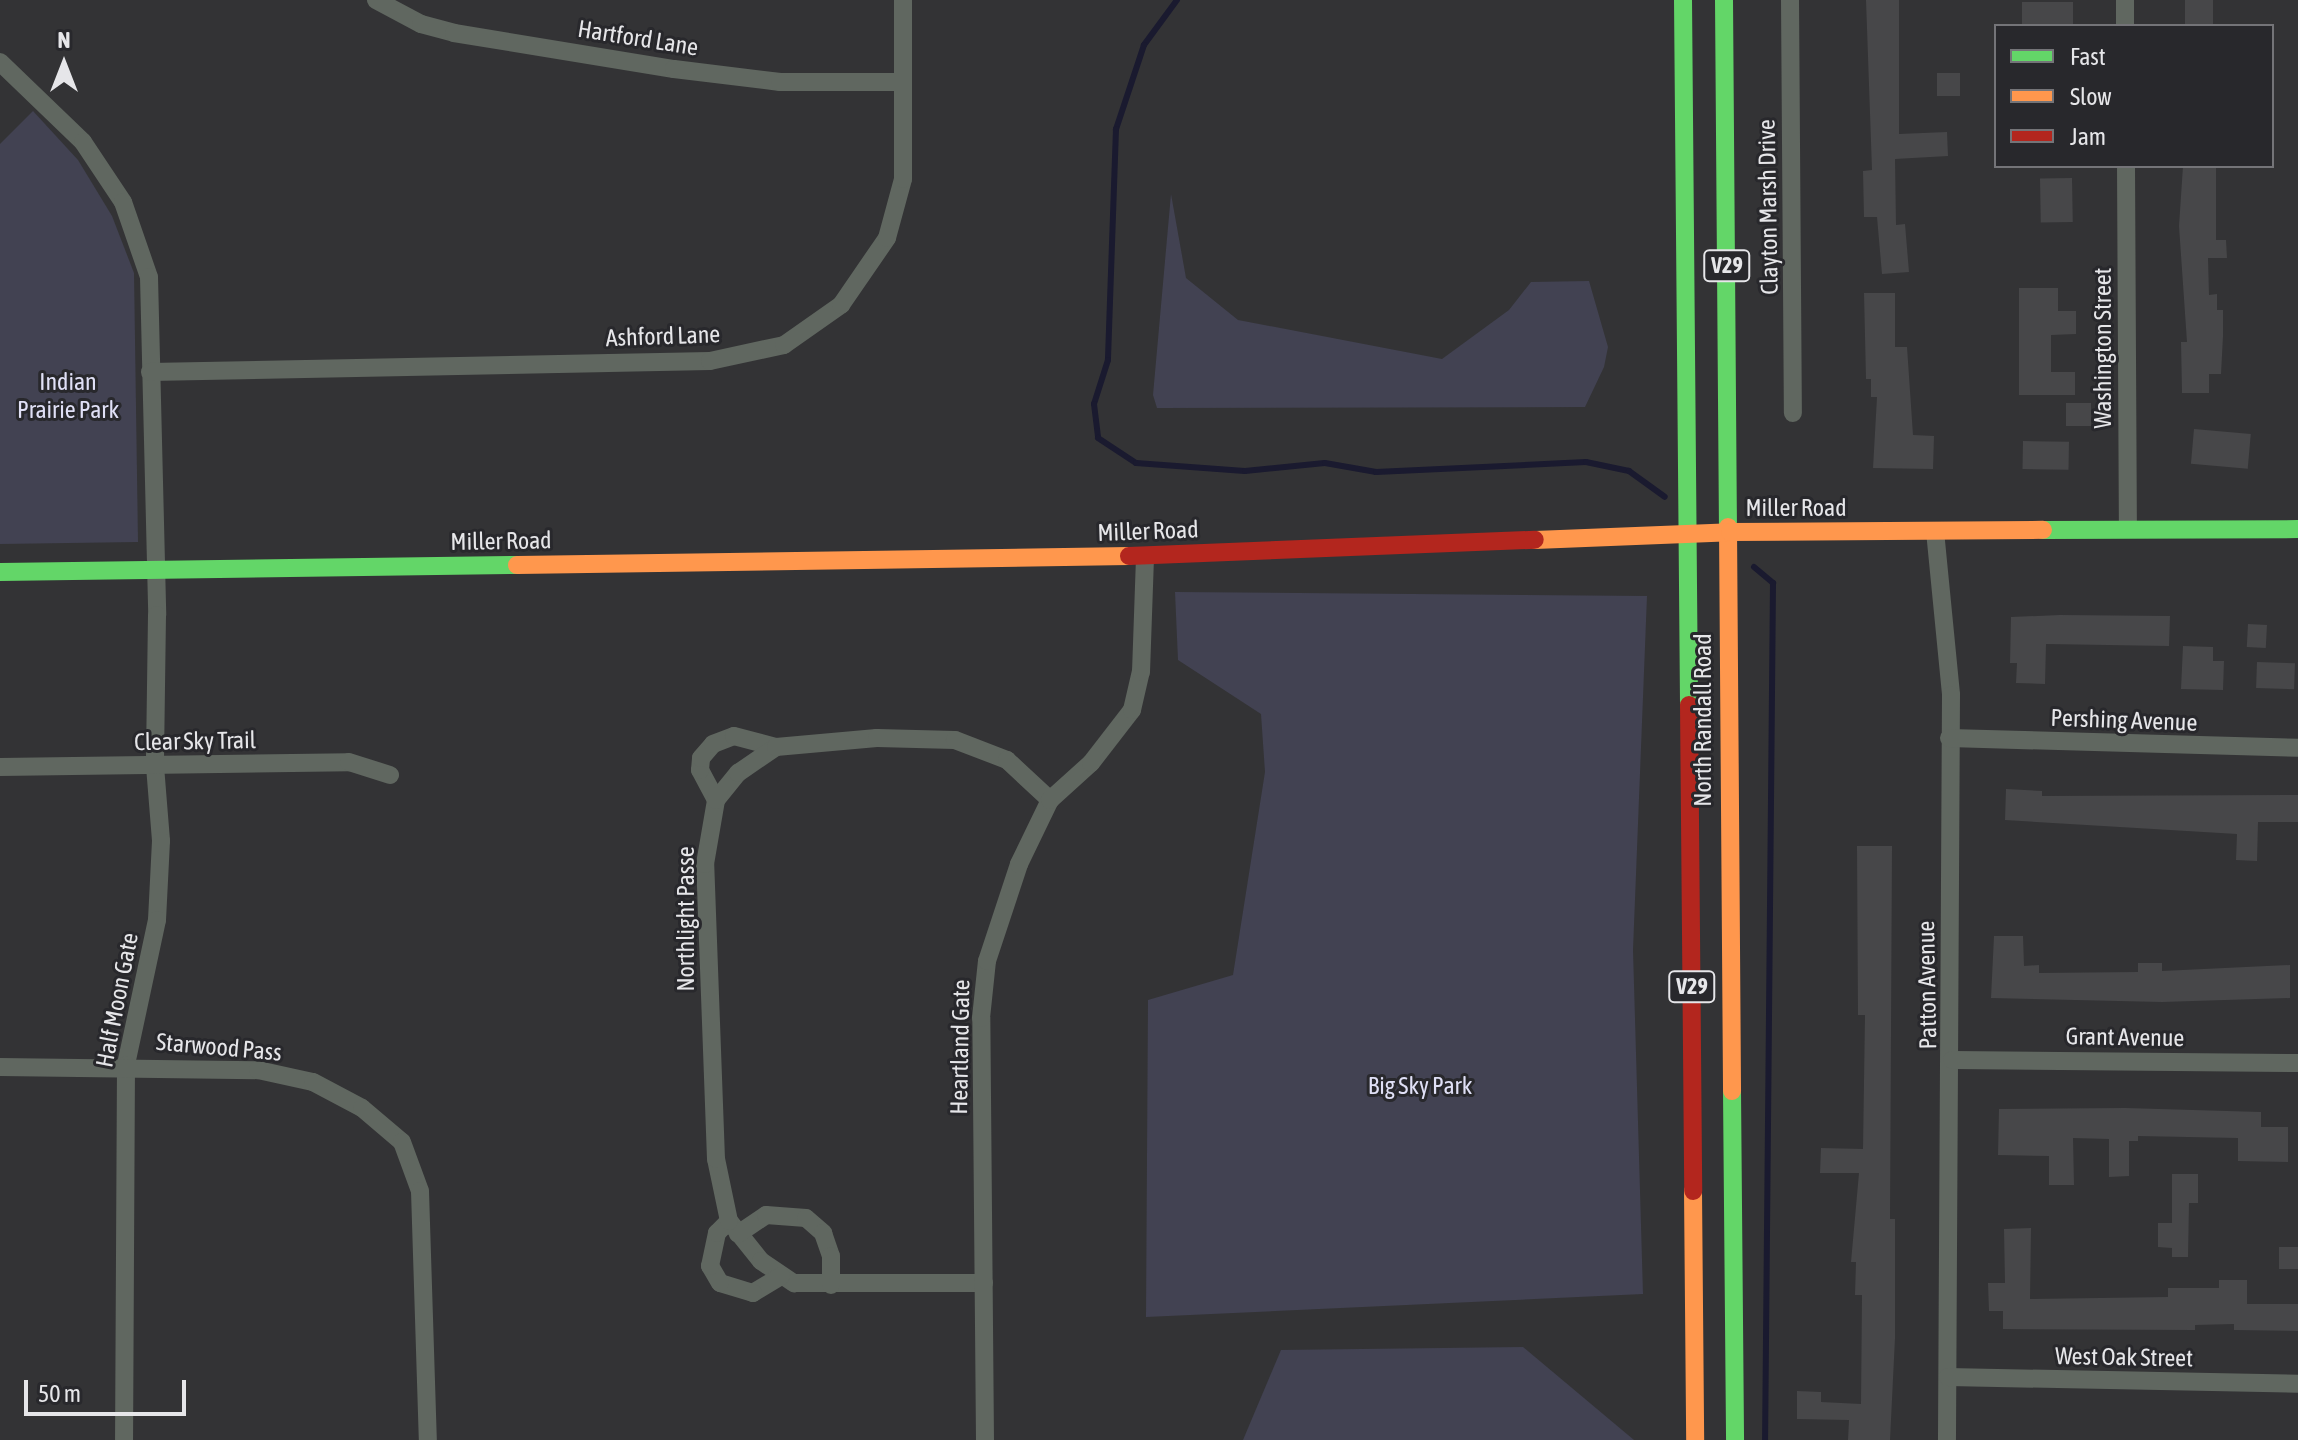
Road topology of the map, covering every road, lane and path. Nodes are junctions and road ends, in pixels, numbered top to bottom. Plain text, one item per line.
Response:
1 (376, 0) edge
2 (903, 0) edge
3 (1683, 0) edge
4 (1724, 0) edge
5 (1790, 0) edge
6 (2125, 0) edge
7 (2125, 24) edge
8 (0, 62) edge
9 (900, 82) junction
10 (2126, 168) edge
11 (150, 372) junction
12 (1793, 413) dead end
13 (2128, 529) junction
14 (2298, 529) edge
15 (1935, 531) junction
16 (1730, 532) junction
17 (1690, 534) junction
18 (1145, 556) junction
19 (155, 569) junction
20 (0, 572) edge
21 (1949, 738) junction
22 (776, 747) junction
23 (2298, 748) edge
24 (155, 766) junction
25 (0, 767) edge
26 (390, 775) dead end
27 (716, 800) junction
28 (1050, 800) junction
29 (1952, 1060) junction
30 (2298, 1063) edge
31 (126, 1065) junction
32 (0, 1067) edge
33 (733, 1227) junction
34 (781, 1276) junction
35 (984, 1283) junction
36 (831, 1285) junction
37 (1948, 1377) junction
38 (2298, 1384) edge
39 (124, 1440) edge
40 (428, 1440) edge
41 (985, 1440) edge
42 (1695, 1440) edge
43 (1735, 1440) edge
44 (1947, 1440) edge

1 - 9 street, Hartford Lane
2 - 9 street, Ashford Lane
3 - 17 main road, North Randall Road / V29
4 - 16 main road, North Randall Road / V29
5 - 12 street, Clayton Marsh Drive
6 - 7 street
8 - 11 street, Half Moon Gate
9 - 11 street, Ashford Lane
10 - 13 street, Washington Street
11 - 19 street, Half Moon Gate
13 - 14 main road, Miller Road
13 - 15 main road, Miller Road
15 - 16 main road, Miller Road
15 - 21 street, Patton Avenue
16 - 17 main road, Miller Road
16 - 43 main road, North Randall Road / V29
17 - 18 main road, Miller Road
17 - 42 main road, North Randall Road / V29
18 - 19 main road, Miller Road
18 - 28 street, Heartland Gate
19 - 20 main road, Miller Road
19 - 24 street, Half Moon Gate
21 - 23 street, Pershing Avenue
21 - 29 street, Patton Avenue
22 - 27 street
22 - 27 street
22 - 28 street
24 - 25 street, Clear Sky Trail
24 - 26 street, Clear Sky Trail
24 - 31 street, Half Moon Gate
27 - 33 street, Northlight Passe
28 - 35 street, Heartland Gate
29 - 30 street, Grant Avenue
29 - 37 street, Patton Avenue
31 - 32 street, Starwood Pass
31 - 39 street, Half Moon Gate
31 - 40 street, Starwood Pass
33 - 34 street
33 - 34 street
33 - 36 street
34 - 36 street
35 - 36 street
35 - 41 street, Heartland Gate
37 - 38 street, West Oak Street
37 - 44 street, Patton Avenue

